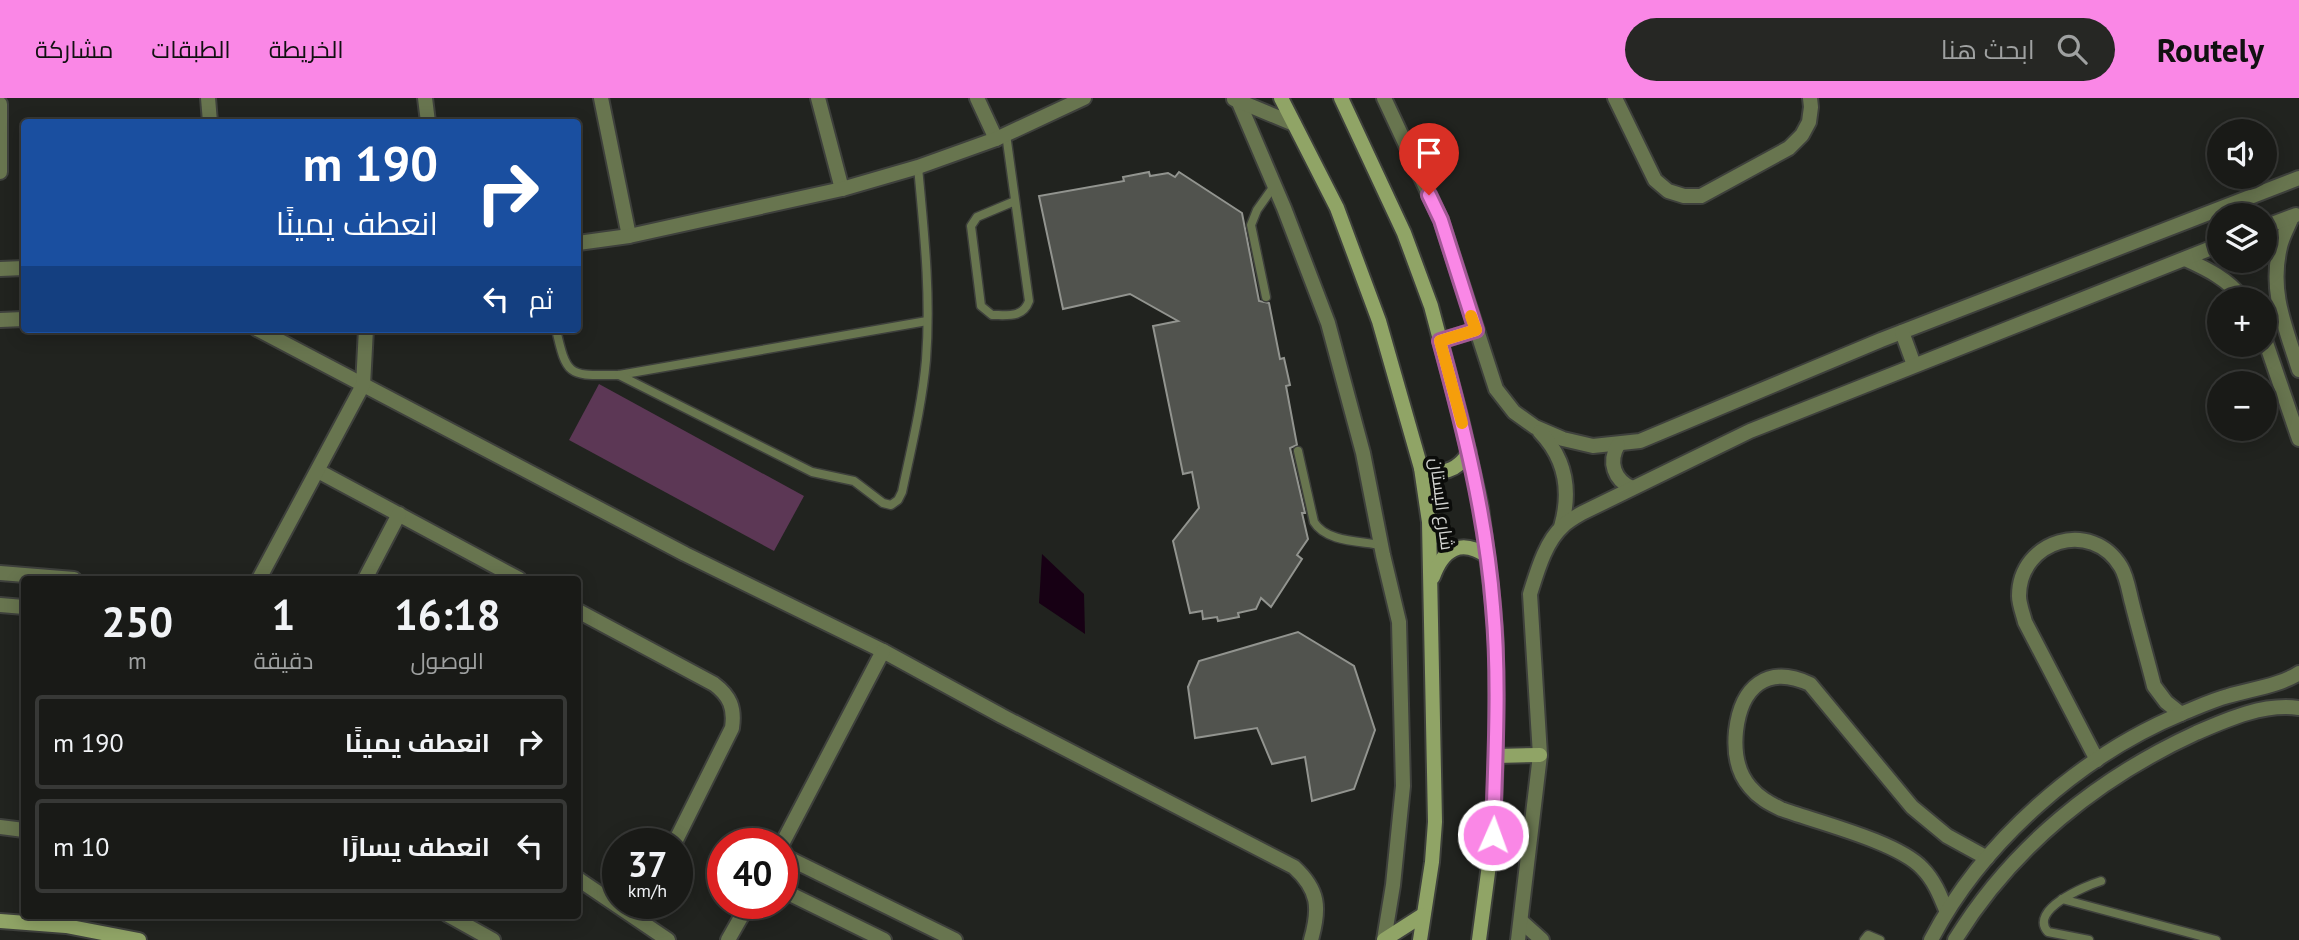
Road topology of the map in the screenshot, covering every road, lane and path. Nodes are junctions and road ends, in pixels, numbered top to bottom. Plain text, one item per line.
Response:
1 (208, 98) edge
2 (425, 98) edge
3 (601, 98) edge
4 (818, 98) edge
5 (977, 98) edge
6 (1084, 98) edge
7 (1281, 98) edge
8 (1341, 98) edge
9 (1384, 98) edge
10 (1615, 98) edge
11 (1810, 98) edge
12 (1236, 99) edge
13 (0, 104) edge
14 (210, 119) edge
15 (428, 119) edge
16 (1294, 124) junction
17 (1001, 137) junction
18 (918, 167) junction
19 (0, 172) edge
20 (2299, 178) edge
21 (1274, 186) junction
22 (842, 189) junction
23 (1015, 201) junction
24 (2295, 215) edge
25 (2277, 222) edge
26 (629, 236) junction
27 (581, 243) edge
28 (2207, 250) edge
29 (2185, 259) junction
30 (21, 268) edge
31 (0, 269) edge
32 (2232, 287) edge
33 (1266, 297) dead end
34 (21, 319) edge
35 (0, 320) edge
36 (928, 321) junction
37 (1476, 330) junction
38 (1902, 332) junction
39 (265, 333) edge
40 (366, 333) edge
41 (557, 333) edge
42 (2289, 339) junction
43 (2277, 340) edge
44 (1440, 341) junction
45 (2271, 357) edge
46 (1914, 365) junction
47 (2299, 370) edge
48 (619, 375) junction
49 (363, 385) junction
50 (1535, 427) junction
51 (2299, 439) edge
52 (1618, 445) junction
53 (1298, 451) dead end
54 (1469, 453) junction
55 (1421, 468) junction
56 (318, 471) junction
57 (1632, 488) junction
58 (399, 514) junction
59 (1561, 527) junction
60 (1380, 545) junction
61 (1487, 556) junction
62 (0, 573) edge
63 (37, 576) edge
64 (261, 576) edge
65 (367, 576) edge
66 (513, 576) edge
67 (1431, 583) junction
68 (0, 605) edge
69 (21, 607) edge
70 (581, 613) edge
71 (883, 651) junction
72 (2299, 673) edge
73 (2299, 708) edge
74 (2181, 714) junction
75 (1540, 755) junction
76 (1496, 756) junction
77 (2097, 760) junction
78 (2041, 803) junction
79 (2055, 822) junction
80 (0, 827) edge
81 (682, 828) edge
82 (790, 828) edge
83 (21, 830) edge
84 (1987, 858) junction
85 (798, 863) edge
86 (581, 881) edge
87 (2101, 881) dead end
88 (602, 894) edge
89 (798, 898) edge
90 (2062, 899) junction
91 (1946, 910) junction
92 (1423, 915) junction
93 (455, 919) edge
94 (640, 919) edge
95 (740, 919) edge
96 (0, 920) edge
97 (1522, 922) junction
98 (2182, 936) edge
99 (139, 940) edge
100 (493, 940) edge
101 (668, 940) edge
102 (728, 940) edge
103 (884, 940) edge
104 (956, 940) edge
105 (1311, 940) edge
106 (1384, 940) edge
107 (1420, 940) edge
108 (1479, 940) edge
109 (1518, 940) edge
110 (1542, 940) edge
111 (1864, 940) edge
112 (1880, 940) edge
113 (1931, 940) edge
114 (1955, 940) edge
115 (2089, 940) edge
116 (2216, 940) edge

1 - 14 street
2 - 15 street
3 - 26 street
4 - 22 street
5 - 17 street
6 - 17 street
7 - 16 street, شارع البستان
8 - 44 street, شارع البستان
9 - 37 street
10 - 11 street
12 - 16 street
12 - 21 street
13 - 19 street
16 - 55 street, شارع البستان
17 - 18 street
17 - 23 lane
18 - 22 street
18 - 36 lane
20 - 38 street
21 - 33 lane
21 - 60 street
22 - 26 street
23 - 23 lane
24 - 25 street
24 - 42 street
26 - 27 street
28 - 29 street
29 - 32 street
29 - 46 street
30 - 31 street
34 - 35 street
36 - 48 lane
36 - 48 lane
37 - 44 street
37 - 50 street
38 - 46 street
38 - 52 street
39 - 49 street
40 - 49 street
41 - 48 lane
42 - 43 street
42 - 47 street
44 - 54 street, شارع البستان
45 - 51 street
46 - 57 street
49 - 56 street
49 - 71 street
50 - 52 street
50 - 59 street
52 - 57 street
53 - 60 lane
54 - 55 street
54 - 61 street, شارع البستان
55 - 67 street, شارع البستان
56 - 58 street
56 - 64 street
57 - 59 street
58 - 65 street
58 - 66 street
59 - 75 street
60 - 106 street
61 - 67 street
61 - 76 street, شارع البستان
62 - 63 street
67 - 92 street, شارع البستان
68 - 69 street
70 - 81 street
71 - 82 street
71 - 105 street
72 - 74 street
73 - 79 street
74 - 77 street
74 - 77 street
75 - 76 street
75 - 97 street
76 - 108 street, شارع البستان
77 - 78 street
78 - 79 street
78 - 84 street
79 - 114 street
80 - 83 street
84 - 91 street
84 - 91 street
85 - 104 street
86 - 88 street
87 - 90 lane
89 - 103 street
90 - 98 lane
90 - 115 lane
91 - 113 street
92 - 106 street
92 - 107 street, شارع البستان
93 - 100 street
94 - 101 street
95 - 102 street
96 - 99 street
97 - 109 street
97 - 110 street
98 - 116 lane
111 - 112 lane

